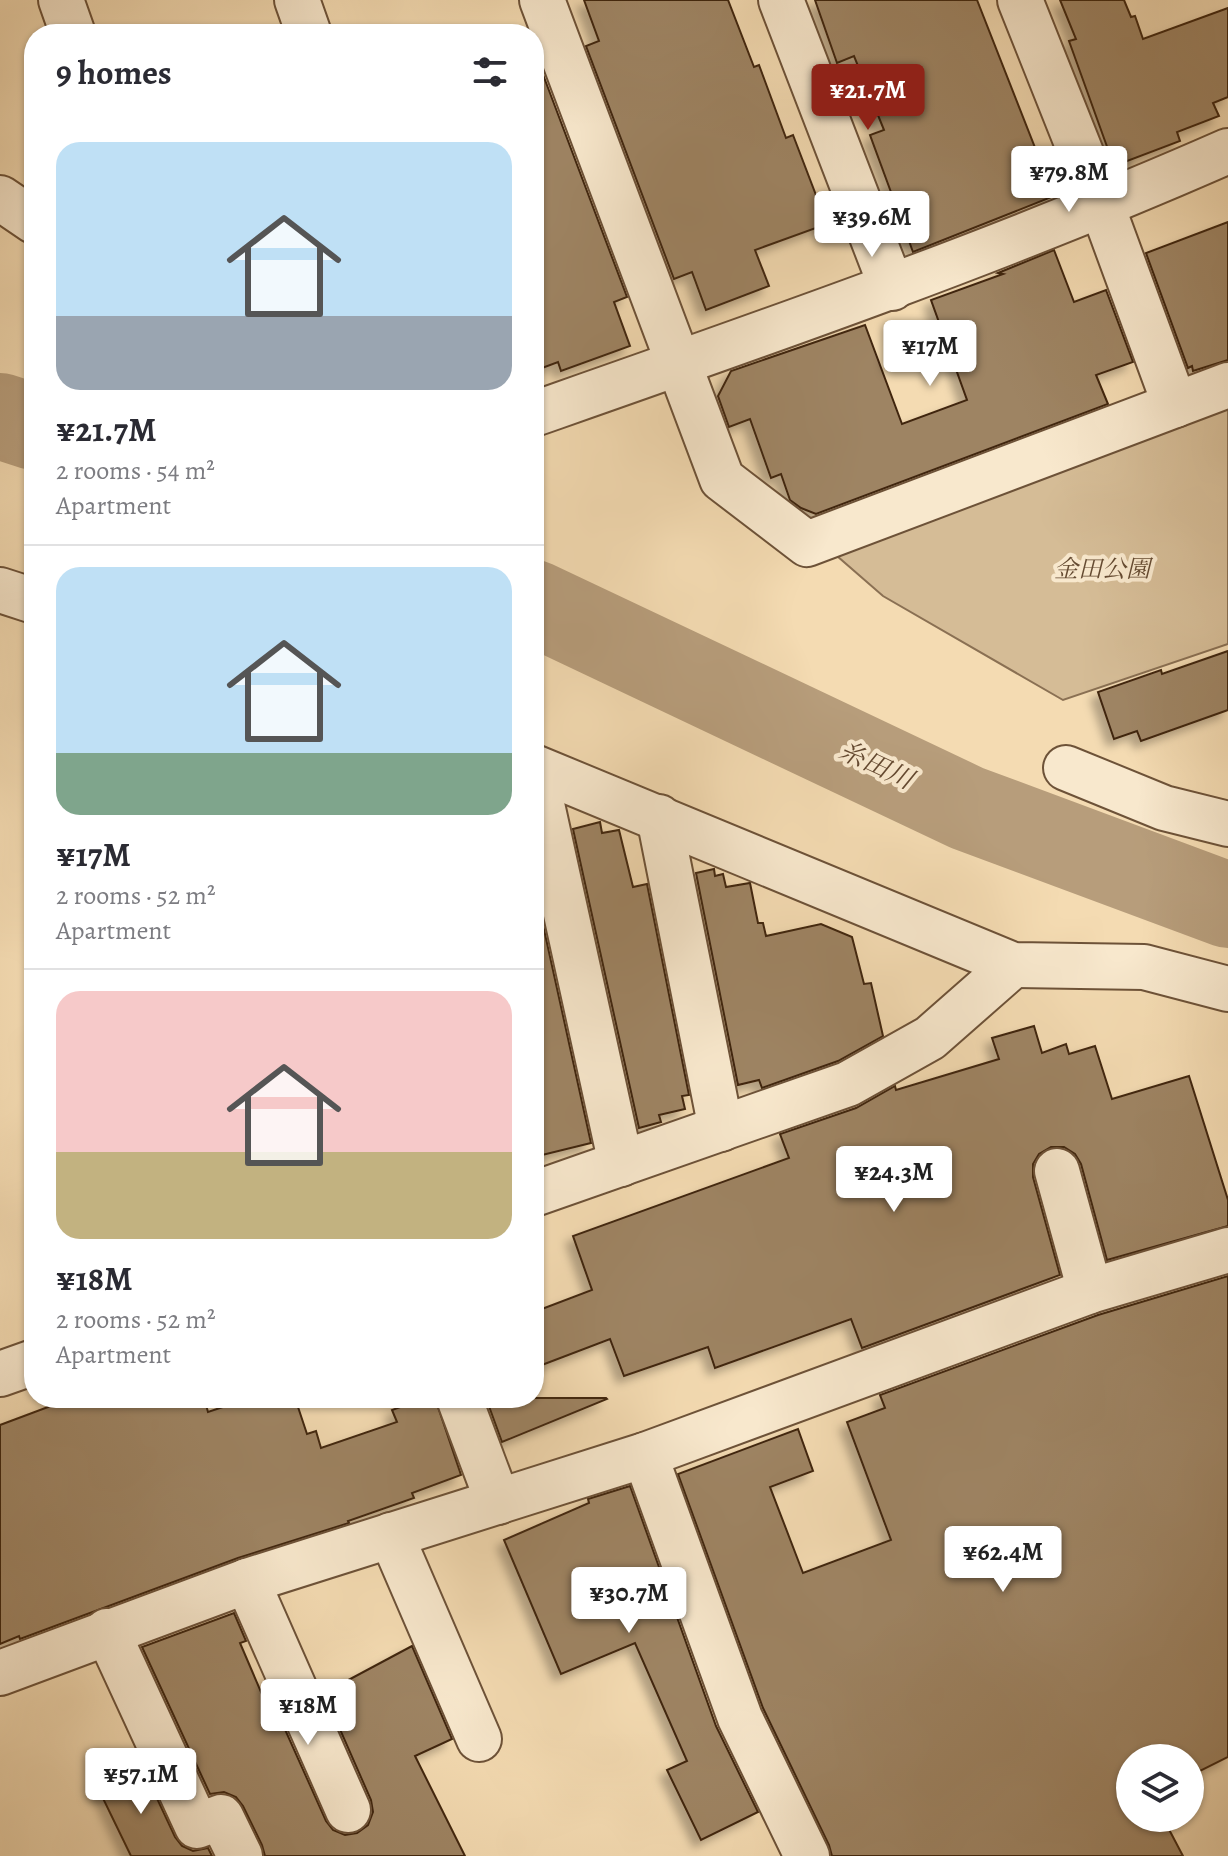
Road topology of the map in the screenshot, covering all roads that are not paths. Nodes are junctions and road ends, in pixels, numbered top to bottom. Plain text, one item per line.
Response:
1 (61, 0) edge
2 (297, 0) edge
3 (542, 0) edge
4 (781, 0) edge
5 (1033, 4) edge
6 (69, 24) edge
7 (305, 24) edge
8 (1228, 151) edge
9 (0, 198) edge
10 (1102, 206) junction
11 (24, 214) edge
12 (892, 288) junction
13 (678, 364) junction
14 (1228, 385) edge
15 (1175, 405) junction
16 (544, 411) edge
17 (0, 590) edge
18 (24, 598) edge
19 (1066, 768) dead end
20 (544, 772) edge
21 (544, 814) edge
22 (659, 817) junction
23 (1228, 824) edge
24 (1013, 965) junction
25 (1228, 989) edge
26 (721, 1129) junction
27 (621, 1164) junction
28 (1057, 1171) dead end
29 (544, 1191) edge
30 (1228, 1250) edge
31 (1090, 1291) junction
32 (24, 1366) edge
33 (0, 1374) edge
34 (463, 1408) edge
35 (645, 1455) junction
36 (498, 1502) junction
37 (391, 1535) junction
38 (247, 1581) junction
39 (107, 1631) junction
40 (0, 1673) edge
41 (479, 1739) dead end
42 (348, 1810) dead end
43 (240, 1856) edge
44 (807, 1856) edge

1 - 6 street
2 - 7 street
3 - 13 street
4 - 12 street
5 - 10 street
8 - 10 street
9 - 11 street
10 - 12 street
10 - 15 street
12 - 13 street
13 - 15 street
13 - 16 street
14 - 15 street
17 - 18 street
19 - 23 street
20 - 22 street
21 - 27 street
22 - 24 street
22 - 26 street
24 - 25 street
24 - 26 street
26 - 27 street
27 - 29 street
28 - 31 street
30 - 31 street
31 - 35 street
32 - 33 street
34 - 36 street
35 - 36 street
35 - 44 street
36 - 37 street
37 - 38 street
37 - 41 street
38 - 39 street
38 - 42 street
39 - 40 street
39 - 43 street

